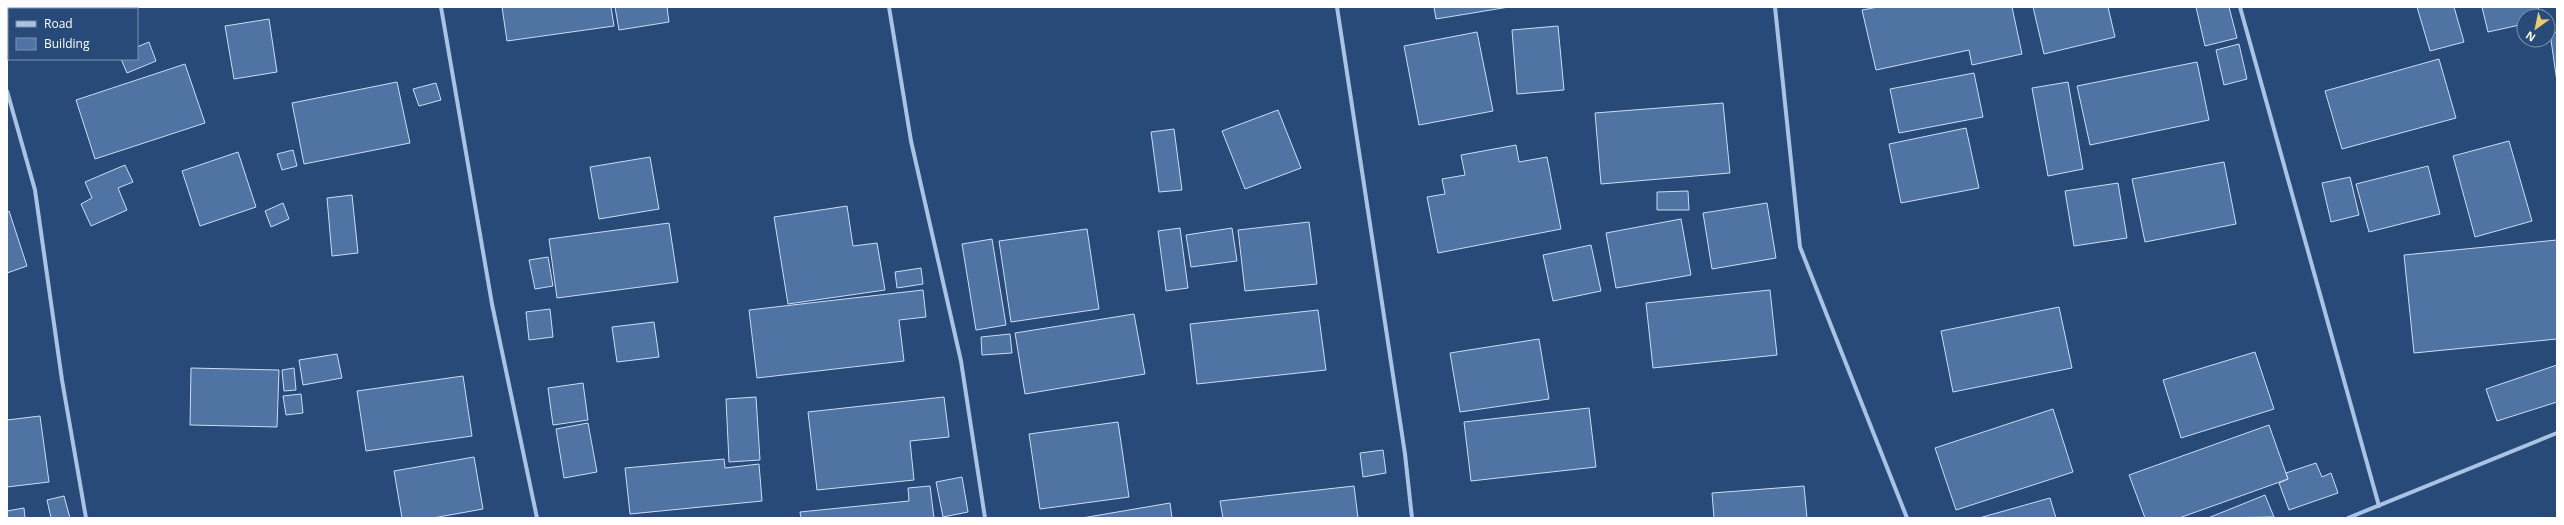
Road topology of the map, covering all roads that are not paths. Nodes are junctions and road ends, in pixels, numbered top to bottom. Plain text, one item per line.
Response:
1 (441, 7) edge
2 (889, 7) edge
3 (1337, 7) edge
4 (1775, 7) edge
5 (2240, 7) edge
6 (7, 91) edge
7 (2557, 433) edge
8 (2379, 506) junction
9 (86, 518) edge
10 (537, 518) edge
11 (985, 518) edge
12 (1412, 518) edge
13 (1907, 518) edge
14 (2348, 518) edge

1 - 10 street
2 - 11 street
3 - 12 street
4 - 13 street
5 - 8 street
6 - 9 street
7 - 8 street
8 - 14 street

